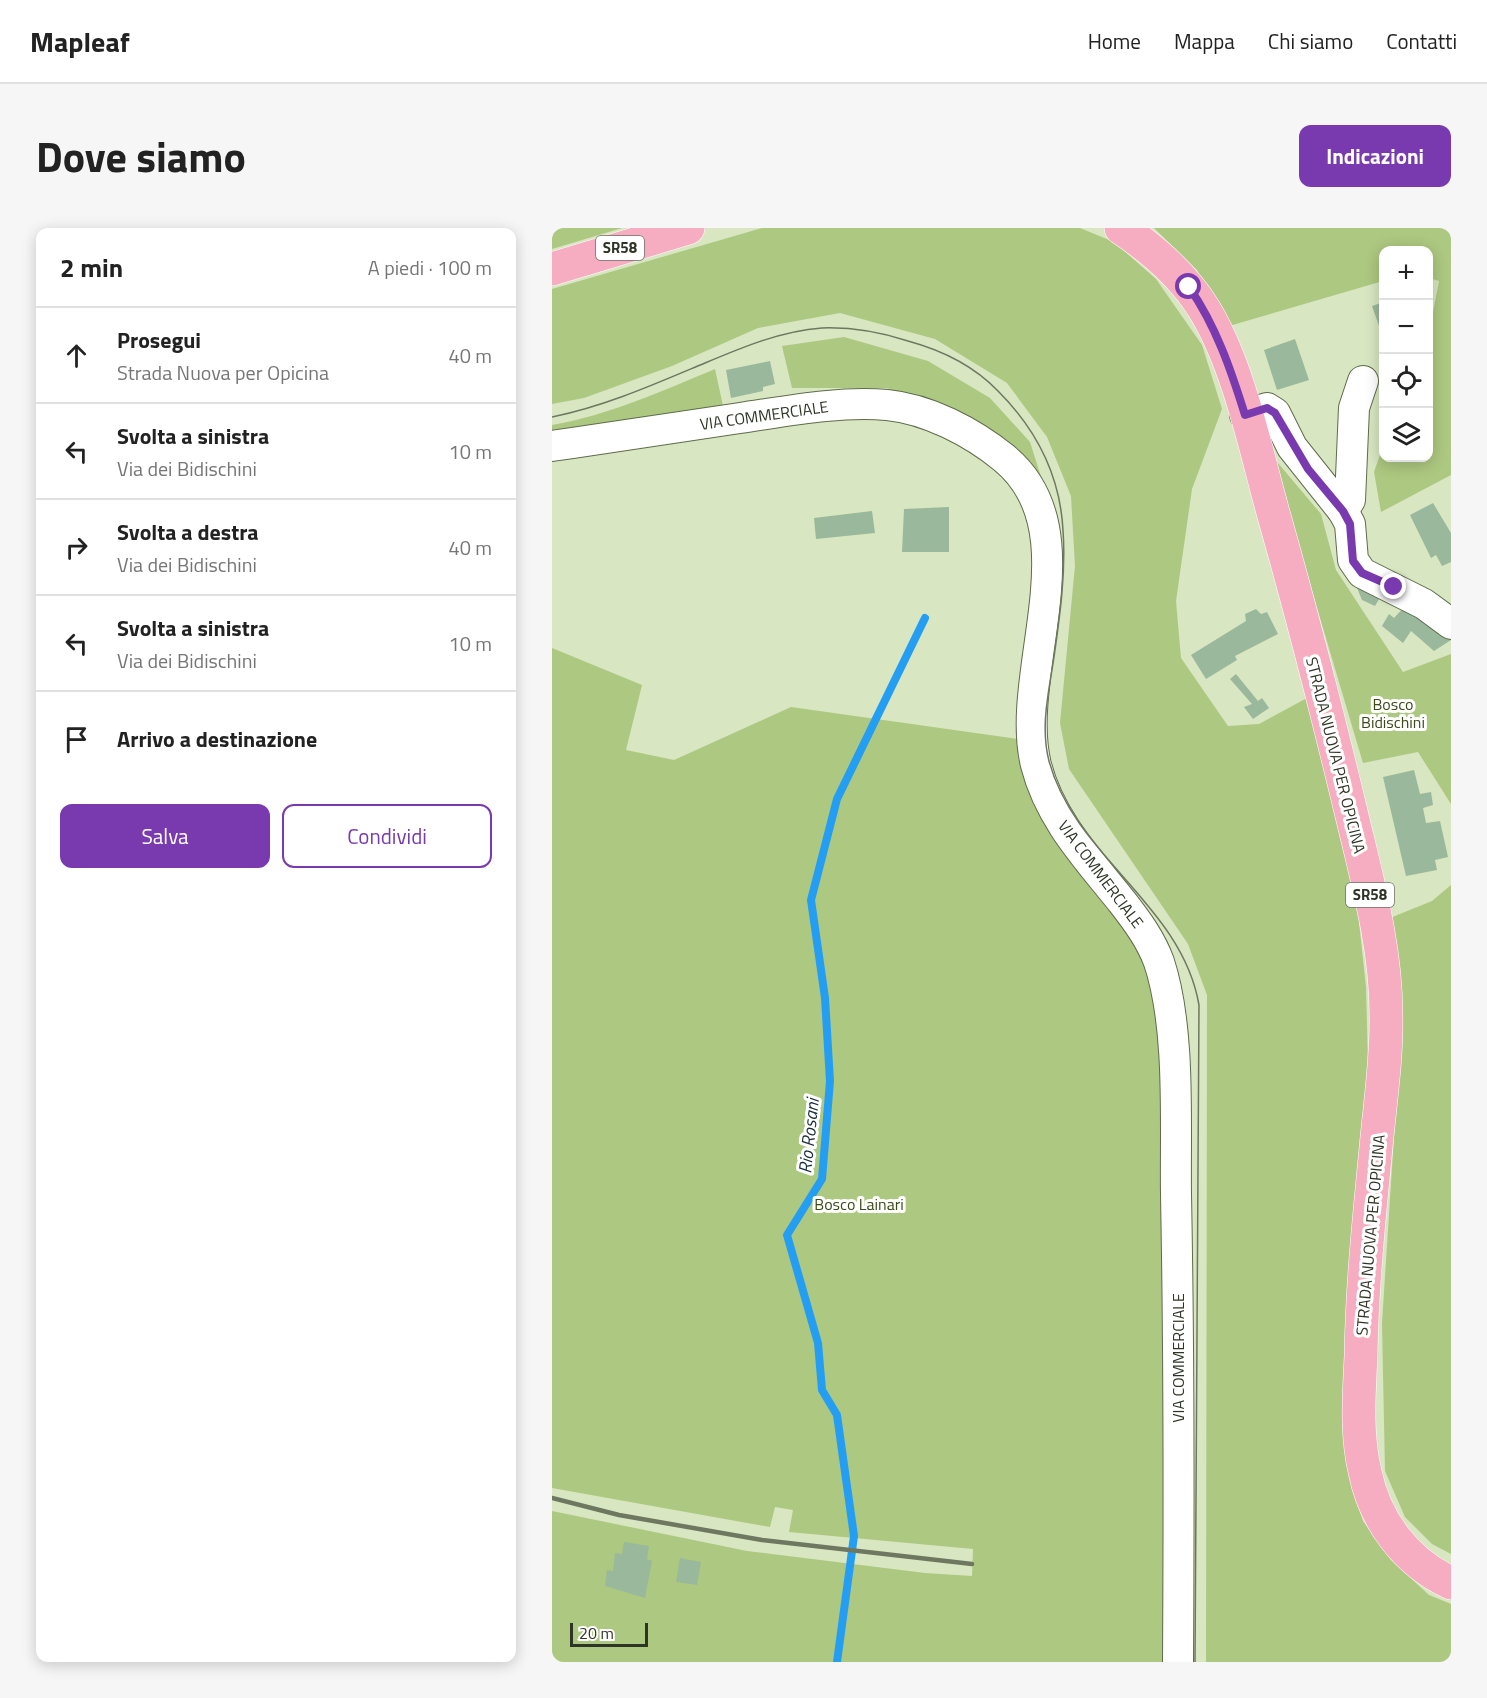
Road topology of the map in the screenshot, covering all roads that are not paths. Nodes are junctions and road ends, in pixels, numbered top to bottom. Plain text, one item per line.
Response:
1 (688, 228) edge
2 (1121, 228) edge
3 (552, 269) edge
4 (1363, 381) dead end
5 (1245, 415) junction
6 (552, 446) edge
7 (1343, 511) junction
8 (1451, 624) edge
9 (1451, 1583) edge
10 (1178, 1662) edge

1 - 3 main road, SR58
2 - 5 main road, STRADA NUOVA PER OPICINA / SR58
4 - 7 street
5 - 7 street
5 - 9 main road, STRADA NUOVA PER OPICINA / SR58
6 - 10 street, VIA COMMERCIALE
7 - 8 street

